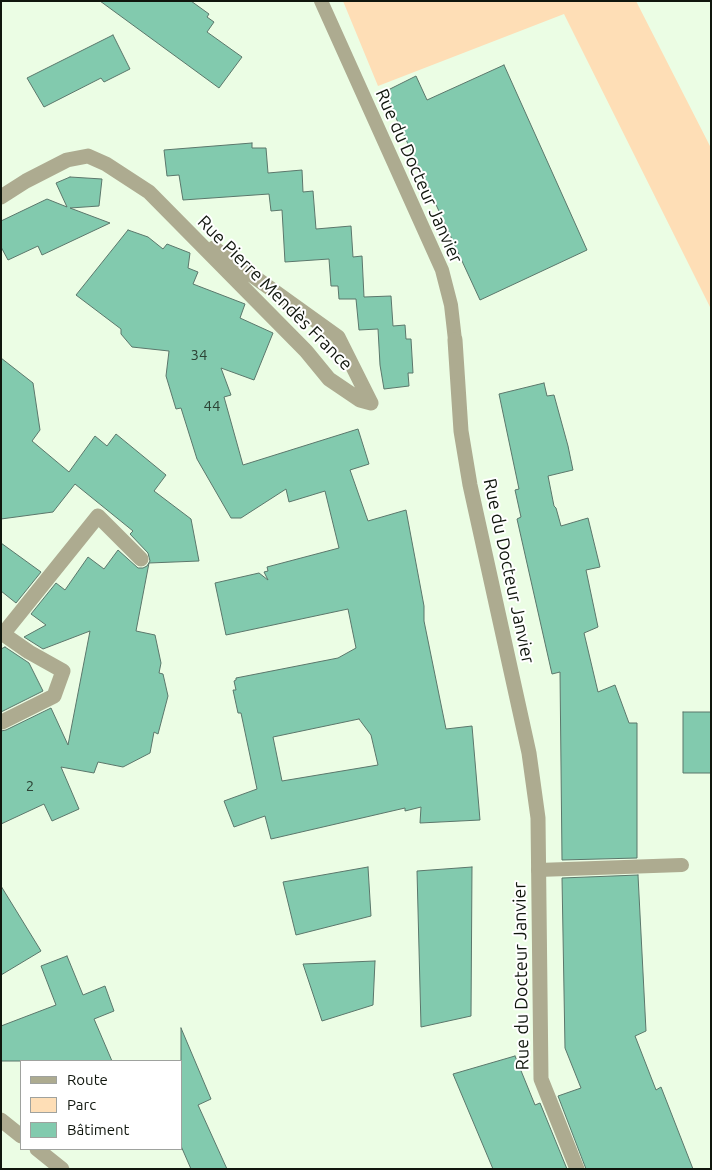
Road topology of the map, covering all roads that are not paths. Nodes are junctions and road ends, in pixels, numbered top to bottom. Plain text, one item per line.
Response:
1 (321, 1) edge
2 (1, 197) edge
3 (179, 223) junction
4 (455, 340) joint
5 (141, 559) dead end
6 (2, 633) edge
7 (2, 722) edge
8 (682, 866) dead end
9 (538, 870) junction
10 (1, 1120) edge
11 (20, 1135) edge
12 (38, 1150) edge
13 (62, 1169) edge
14 (577, 1169) edge

1 - 4 lane, Rue du Docteur Janvier
2 - 3 street, Rue Pierre Mendès France
3 - 3 street, Rue Pierre Mendès France
4 - 9 street, Rue du Docteur Janvier
5 - 6 street
6 - 7 street
8 - 9 lane
9 - 14 street, Rue du Docteur Janvier
10 - 11 street
12 - 13 street

